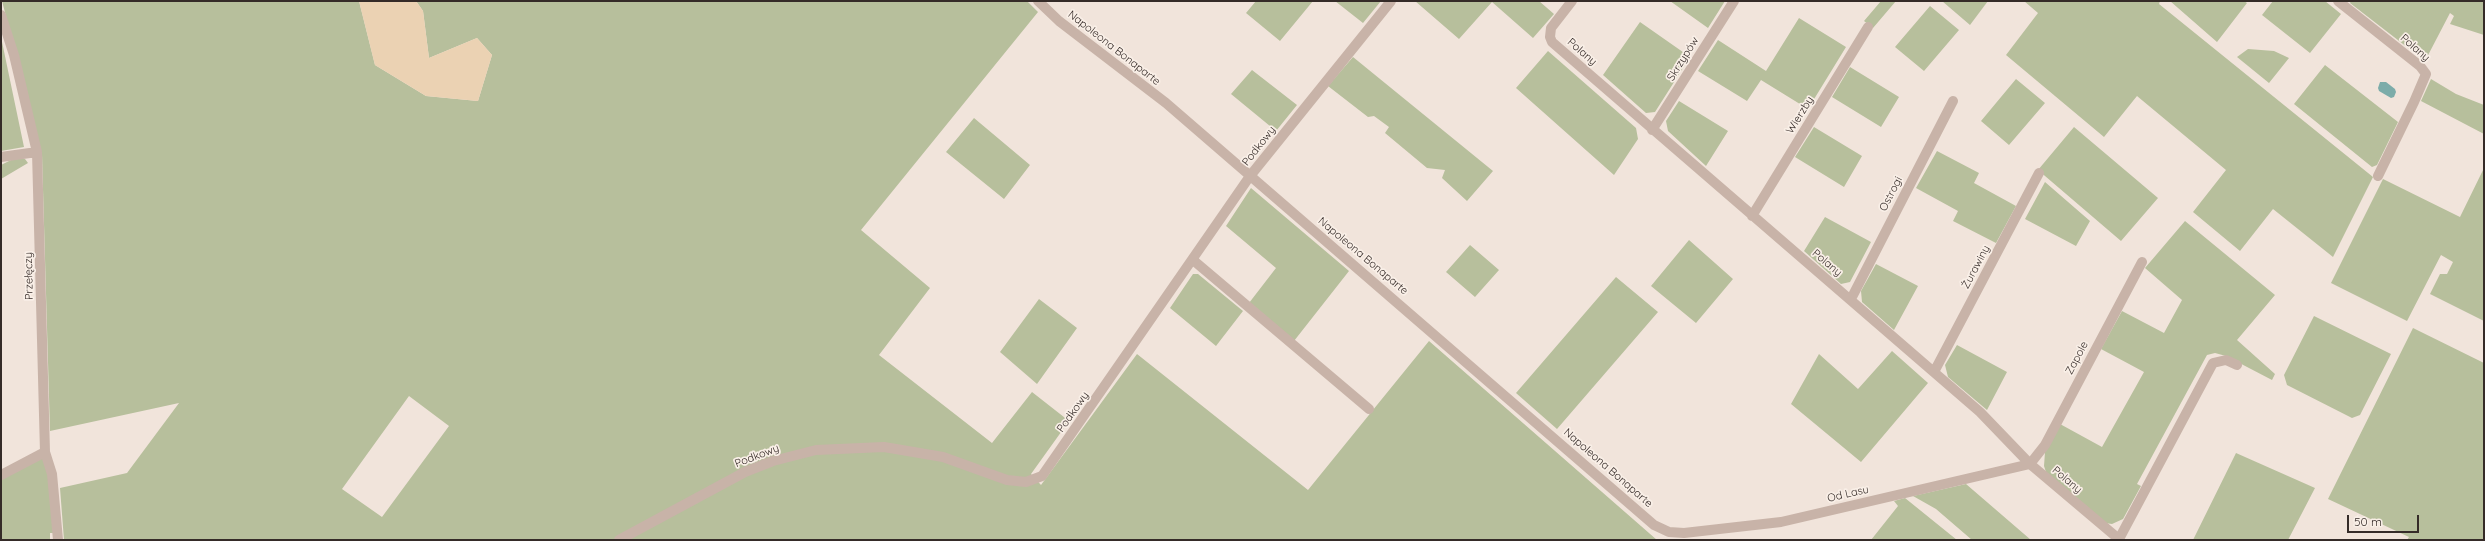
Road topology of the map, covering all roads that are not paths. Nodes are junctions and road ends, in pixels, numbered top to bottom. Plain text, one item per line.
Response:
1 (1038, 1) edge
2 (1391, 1) edge
3 (1572, 1) edge
4 (1734, 1) edge
5 (2338, 1) edge
6 (1, 15) edge
7 (1868, 27) dead end
8 (1953, 101) dead end
9 (1652, 130) junction
10 (37, 152) junction
11 (1, 157) edge
12 (2039, 173) dead end
13 (1250, 176) junction
14 (2378, 176) dead end
15 (1752, 216) junction
16 (1193, 260) junction
17 (2142, 262) dead end
18 (1851, 299) junction
19 (2237, 365) dead end
20 (1934, 372) junction
21 (1369, 408) dead end
22 (45, 452) junction
23 (2030, 464) junction
24 (1, 475) edge
25 (1669, 532) joint
26 (2120, 539) edge
27 (58, 540) edge
28 (619, 540) edge

1 - 13 street, Napoleona Bonaparte
2 - 13 street, Podkowy
3 - 9 street, Polany
4 - 9 street, Skrzypów
5 - 14 street, Polany
6 - 10 street, Przełęczy
7 - 15 street, Wierzby
8 - 18 street, Ostrogi
9 - 15 street, Polany
10 - 11 street
10 - 22 street, Przełęczy
12 - 20 street, Żurawiny
13 - 16 street, Podkowy
13 - 25 street, Napoleona Bonaparte
15 - 18 street, Polany
16 - 21 street
16 - 28 street, Podkowy
17 - 23 street, Zapole
18 - 20 street, Polany
19 - 26 street, Polany
20 - 23 street, Polany
22 - 24 street
22 - 27 street, Przełęczy
23 - 25 street, Od Lasu
23 - 26 street, Polany

